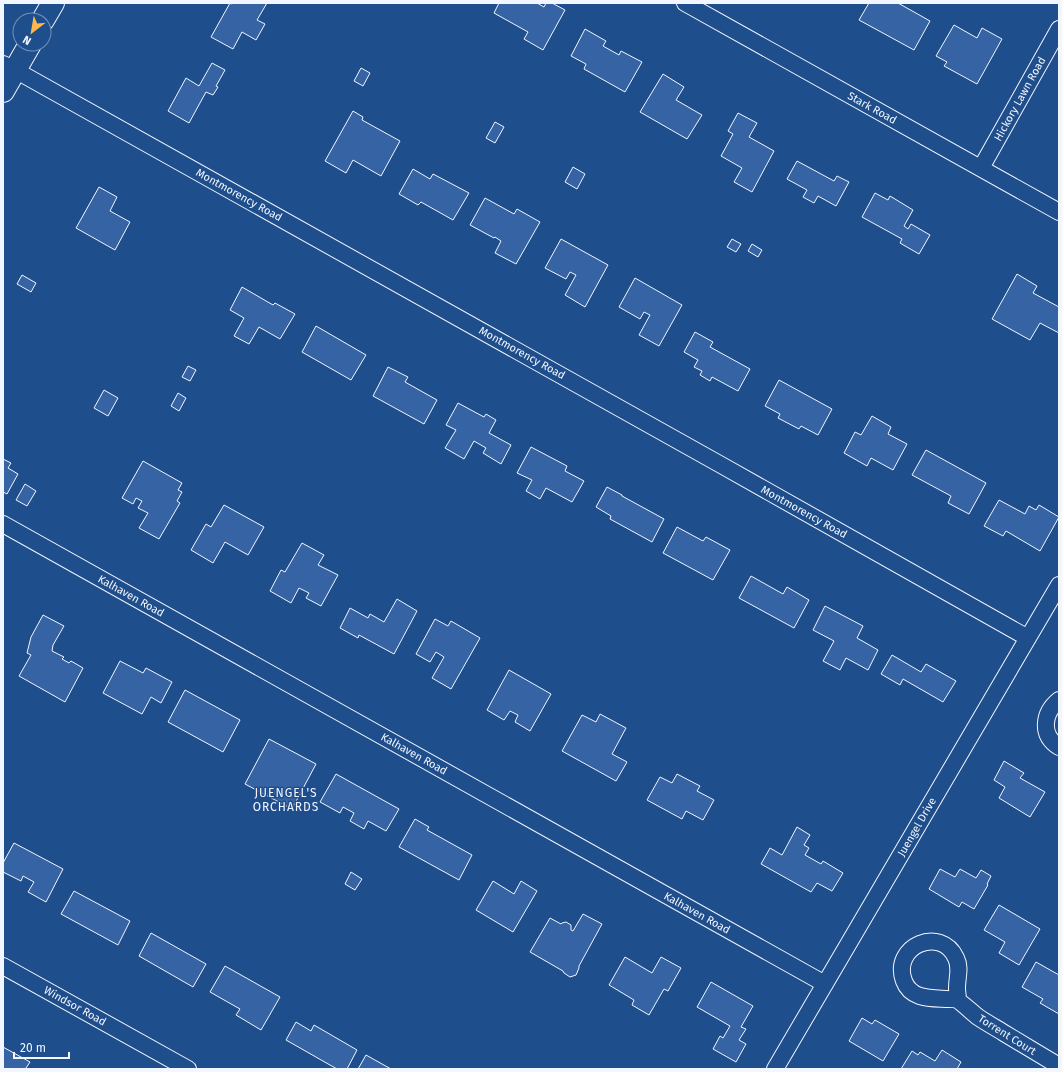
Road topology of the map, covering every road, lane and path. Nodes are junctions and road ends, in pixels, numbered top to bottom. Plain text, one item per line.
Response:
1 (53, 3) edge
2 (685, 3) edge
3 (48, 12) edge
4 (1059, 29) edge
5 (23, 52) edge
6 (9, 67) edge
7 (3, 91) edge
8 (981, 168) junction
9 (1059, 212) edge
10 (3, 524) edge
11 (1059, 585) edge
12 (1028, 638) junction
13 (1059, 700) edge
14 (1059, 748) edge
15 (3, 966) edge
16 (825, 984) junction
17 (958, 1000) dead end
18 (1059, 1066) edge
19 (188, 1069) edge
20 (775, 1069) edge

1 - 3 main road
2 - 8 street, Stark Road
4 - 8 street, Hickory Lawn Road
5 - 6 main road
6 - 7 main road
6 - 12 street, Montmorency Road
8 - 9 street, Stark Road
10 - 16 street, Kalhaven Road
11 - 12 street, Juengel Drive
12 - 16 street, Juengel Drive
13 - 14 street
15 - 19 street, Windsor Road
16 - 20 street, Juengel Drive
17 - 18 street, Torrent Court

